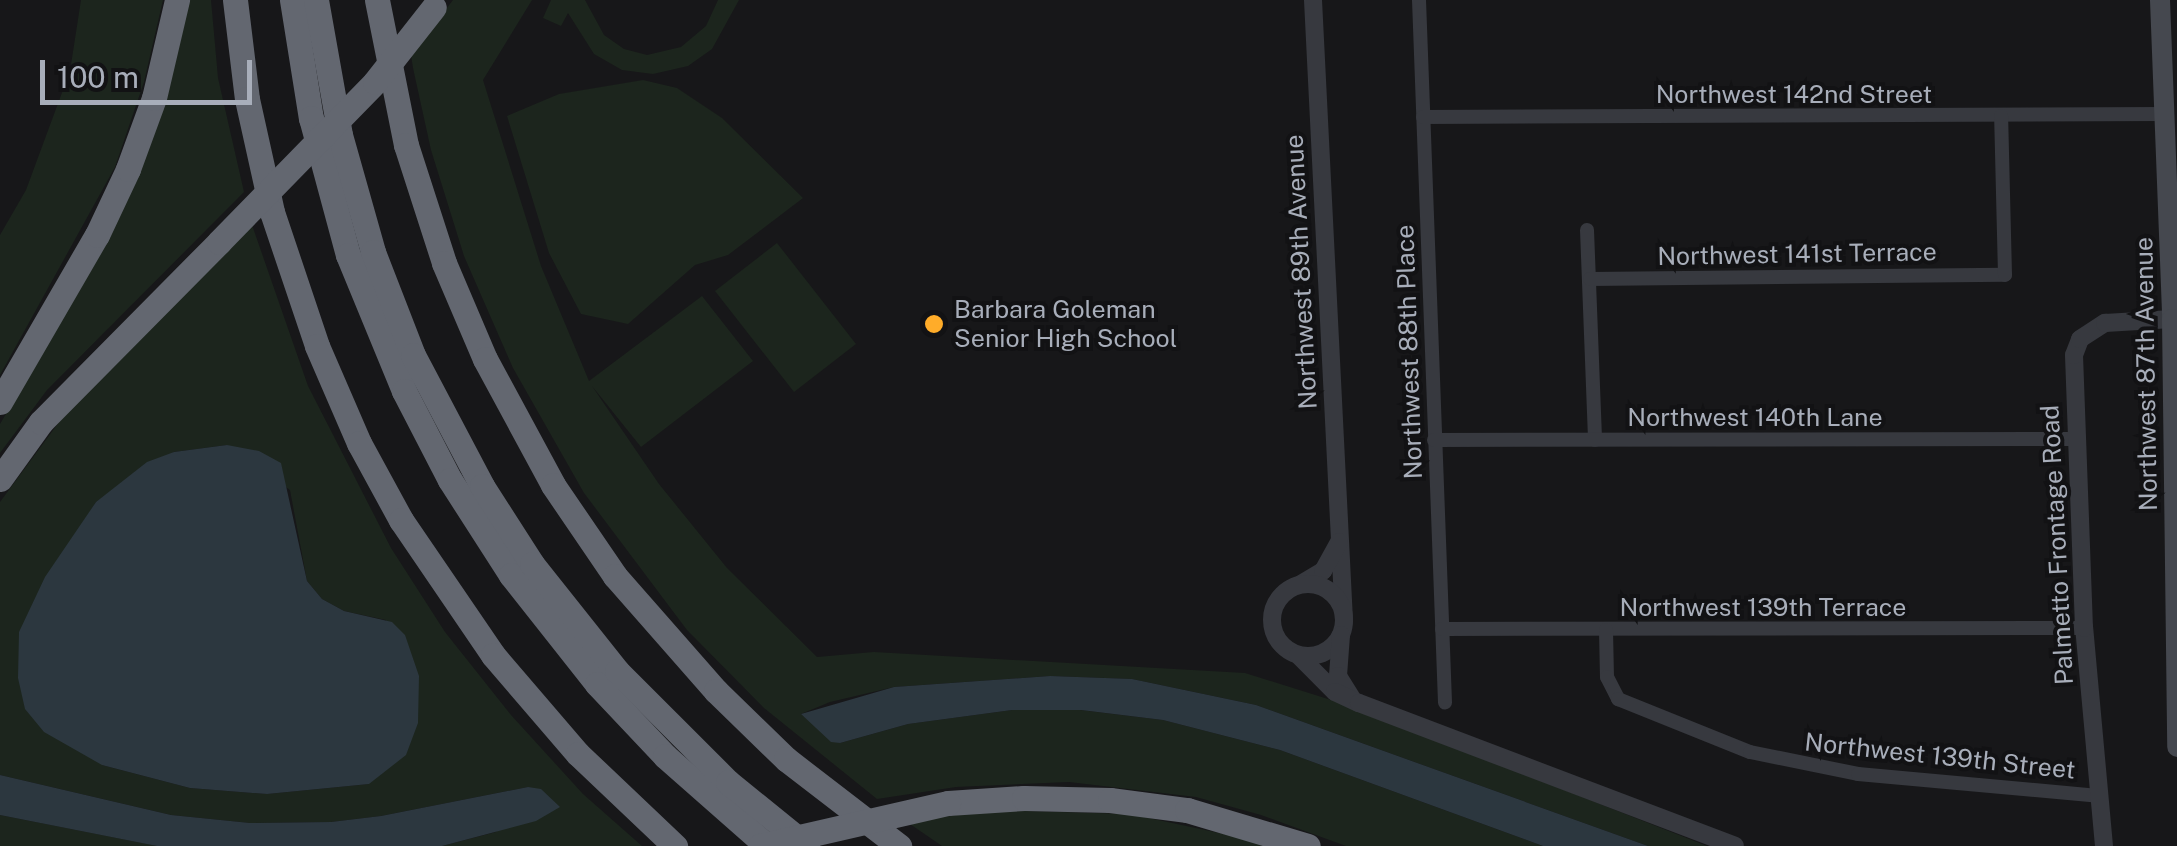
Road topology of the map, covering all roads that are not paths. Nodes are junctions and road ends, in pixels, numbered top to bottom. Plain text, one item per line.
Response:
1 (177, 0) edge
2 (235, 0) edge
3 (292, 0) edge
4 (316, 0) edge
5 (377, 0) edge
6 (1313, 0) edge
7 (1420, 0) edge
8 (2160, 0) edge
9 (436, 3) edge
10 (2165, 114) junction
11 (2001, 116) junction
12 (1423, 117) junction
13 (2172, 168) edge
14 (2172, 194) edge
15 (1587, 230) dead end
16 (1590, 279) junction
17 (2175, 323) edge
18 (0, 402) edge
19 (2077, 439) junction
20 (1434, 440) junction
21 (1595, 440) junction
22 (0, 480) edge
23 (1339, 542) junction
24 (1299, 586) junction
25 (1343, 628) junction
26 (2084, 628) junction
27 (1442, 629) junction
28 (1606, 630) junction
29 (1298, 655) junction
30 (1445, 703) dead end
31 (1360, 704) junction
32 (2177, 747) edge
33 (2101, 796) junction
34 (676, 846) edge
35 (763, 846) edge
36 (807, 846) edge
37 (899, 846) edge
38 (1308, 846) edge
39 (1735, 846) edge
40 (2104, 846) edge

1 - 18 highway
2 - 34 highway
3 - 35 highway
4 - 36 highway
5 - 37 highway
6 - 23 street, Northwest 89th Avenue
7 - 12 street, Northwest 88th Place
8 - 10 main road, Northwest 87th Avenue
9 - 22 highway, bridge
10 - 11 street, Northwest 142nd Street
10 - 13 main road, Northwest 87th Avenue
11 - 12 street, Northwest 142nd Street
11 - 16 street, Northwest 141st Terrace
12 - 20 street, Northwest 88th Place
13 - 14 main road, Northwest 87th Avenue
14 - 17 main road, Northwest 87th Avenue
15 - 16 street
16 - 21 street
17 - 19 street, Palmetto Frontage Road
17 - 32 main road, Northwest 87th Avenue
19 - 21 street, Northwest 140th Lane
19 - 26 street, Palmetto Frontage Road
20 - 21 street, Northwest 140th Lane
20 - 27 street, Northwest 88th Place
23 - 24 street
23 - 25 street, Northwest 89th Avenue
24 - 25 street
24 - 29 street
25 - 29 street
25 - 31 street
26 - 28 street, Northwest 139th Terrace
26 - 33 street, Palmetto Frontage Road
27 - 28 street, Northwest 139th Terrace
27 - 30 street, Northwest 88th Place
28 - 33 street, Northwest 139th Street
29 - 31 street
31 - 39 street
33 - 40 street, Palmetto Frontage Road
35 - 38 highway, bridge

